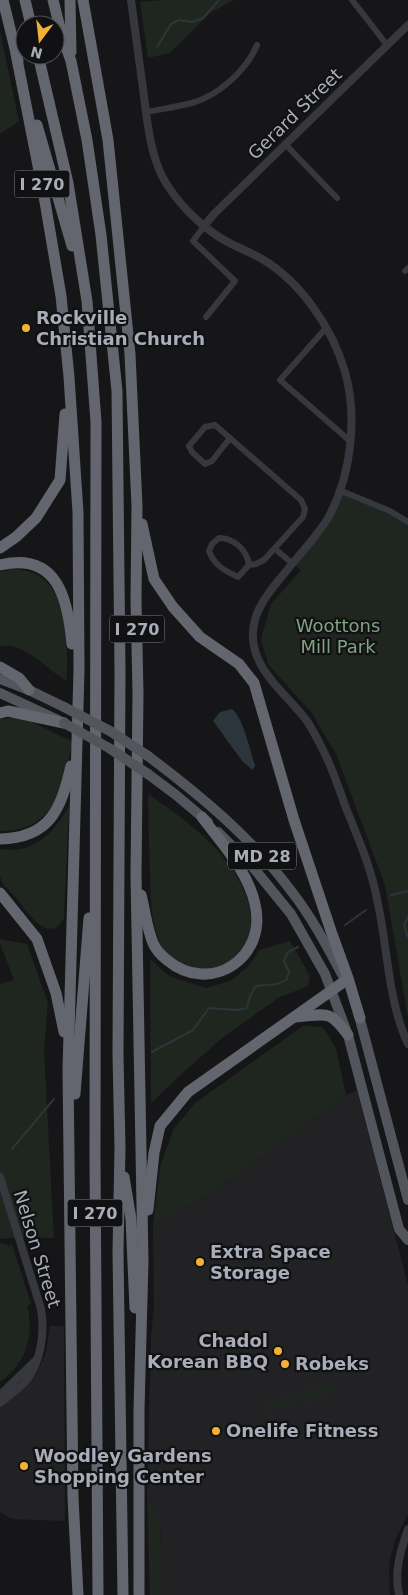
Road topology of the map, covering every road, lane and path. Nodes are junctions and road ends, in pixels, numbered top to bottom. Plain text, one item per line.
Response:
1 (3, 0) edge
2 (25, 0) edge
3 (53, 0) edge
4 (70, 0) edge
5 (83, 0) edge
6 (131, 0) edge
7 (352, 0) edge
8 (29, 15) edge
9 (408, 25) edge
10 (257, 45) dead end
11 (387, 45) junction
12 (15, 50) edge
13 (71, 62) junction
14 (18, 65) edge
15 (19, 65) edge
16 (40, 65) edge
17 (146, 112) junction
18 (285, 144) junction
19 (337, 198) dead end
20 (205, 225) junction
21 (87, 301) junction
22 (206, 317) dead end
23 (326, 328) junction
24 (69, 377) junction
25 (230, 438) junction
26 (350, 441) junction
27 (339, 490) junction
28 (137, 506) junction
29 (408, 522) edge
30 (0, 548) edge
31 (275, 549) junction
32 (292, 563) junction
33 (249, 564) junction
34 (0, 565) edge
35 (0, 667) edge
36 (0, 679) edge
37 (78, 689) junction
38 (29, 690) junction
39 (0, 693) edge
40 (0, 713) edge
41 (64, 723) junction
42 (77, 740) junction
43 (202, 817) junction
44 (96, 832) junction
45 (0, 839) edge
46 (136, 875) junction
47 (0, 893) edge
48 (345, 981) junction
49 (333, 991) junction
50 (294, 1018) junction
51 (360, 1018) junction
52 (348, 1035) junction
53 (408, 1044) edge
54 (68, 1056) junction
55 (120, 1148) junction
56 (0, 1177) edge
57 (68, 1194) junction
58 (408, 1200) edge
59 (405, 1228) edge
60 (408, 1240) edge
61 (143, 1261) junction
62 (36, 1360) junction
63 (0, 1395) edge
64 (0, 1403) edge
65 (138, 1410) junction
66 (408, 1529) edge
67 (78, 1595) edge
68 (98, 1595) edge
69 (124, 1595) edge
70 (139, 1595) edge
71 (398, 1595) edge

1 - 12 highway, I 270
2 - 8 highway
3 - 13 highway, I 270
4 - 13 highway
5 - 28 highway, I 270
6 - 17 street
7 - 11 street
9 - 11 street, Gerard Street
10 - 17 street
11 - 18 street, Gerard Street
13 - 55 highway, I 270
14 - 24 highway, I 270
15 - 21 highway
16 - 21 highway, I 270
17 - 20 street
18 - 19 street
18 - 20 street, Gerard Street
20 - 22 street
20 - 23 street
21 - 44 highway, I 270
23 - 26 street
23 - 26 street
24 - 30 highway
24 - 37 highway, I 270
25 - 25 street
25 - 31 street
26 - 27 street
27 - 29 street
27 - 32 street
28 - 46 highway, I 270
28 - 51 highway
31 - 32 street
31 - 33 street
32 - 53 street
33 - 33 street
34 - 37 highway
35 - 38 highway
36 - 38 main road, MD 28
37 - 42 highway, I 270
38 - 48 main road, MD 28, bridge
39 - 41 main road, MD 28
40 - 41 highway
41 - 43 main road, MD 28, bridge
42 - 45 highway
42 - 54 highway, I 270
43 - 46 highway
43 - 49 main road, MD 28
44 - 57 highway
44 - 68 highway, I 270
46 - 61 highway, I 270
47 - 54 highway
48 - 49 highway
48 - 51 main road, MD 28
49 - 50 highway
49 - 52 main road, MD 28
50 - 52 highway
50 - 61 highway
51 - 58 main road, MD 28
52 - 59 main road, MD 28
54 - 57 highway, I 270
55 - 65 highway
55 - 69 highway, I 270
56 - 62 street, Nelson Street
57 - 67 highway, I 270
59 - 60 main road, MD 28
61 - 65 highway, I 270
62 - 63 street
62 - 64 street, Nelson Street
65 - 70 highway, I 270
66 - 71 street

